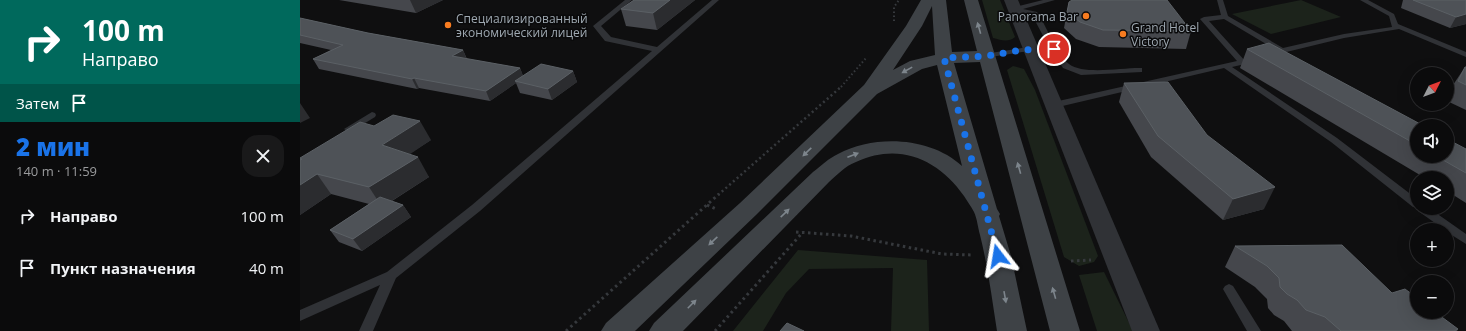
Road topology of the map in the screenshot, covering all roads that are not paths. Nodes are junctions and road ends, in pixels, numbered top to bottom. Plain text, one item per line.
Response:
1 (629, 0) edge
2 (716, 0) edge
3 (928, 0) edge
4 (939, 0) edge
5 (971, 0) edge
6 (1052, 0) edge
7 (1220, 0) edge
8 (1363, 0) edge
9 (1013, 4) edge
10 (1225, 17) junction
11 (1395, 25) junction
12 (1054, 49) junction
13 (658, 50) junction
14 (1032, 51) junction
15 (1282, 51) junction
16 (1269, 54) edge
17 (1466, 55) edge
18 (987, 56) junction
19 (944, 58) junction
20 (1296, 58) edge
21 (1226, 66) junction
22 (1139, 70) dead end
23 (870, 90) junction
24 (1054, 105) junction
25 (372, 115) dead end
26 (339, 135) edge
27 (1410, 199) edge
28 (988, 214) junction
29 (1432, 215) edge
30 (1466, 240) edge
31 (391, 275) junction
32 (1229, 289) dead end
33 (300, 316) edge
34 (366, 331) edge
35 (616, 331) edge
36 (664, 331) edge
37 (1012, 331) edge
38 (1065, 331) edge
39 (1146, 331) edge
40 (1254, 331) edge

1 - 13 lane
2 - 13 lane
3 - 23 main road
4 - 19 main road
18 -> 5 main road
6 - 9 lane
7 - 10 lane
8 - 11 lane
9 - 12 lane
9 - 14 street
10 - 15 lane
10 - 21 lane
11 - 15 lane
11 - 17 lane
12 - 14 lane
12 - 22 lane
13 - 31 lane
14 - 18 lane
14 - 24 street
15 - 16 lane
15 - 20 lane
18 - 19 main road
38 -> 18 main road
19 -> 23 main road
19 - 28 main road
21 - 24 lane
21 - 27 lane
23 -> 35 main road
24 - 39 street
25 - 26 lane
36 -> 28 main road
28 -> 37 main road
29 - 30 lane
31 - 33 lane
31 - 34 lane
32 - 40 lane

